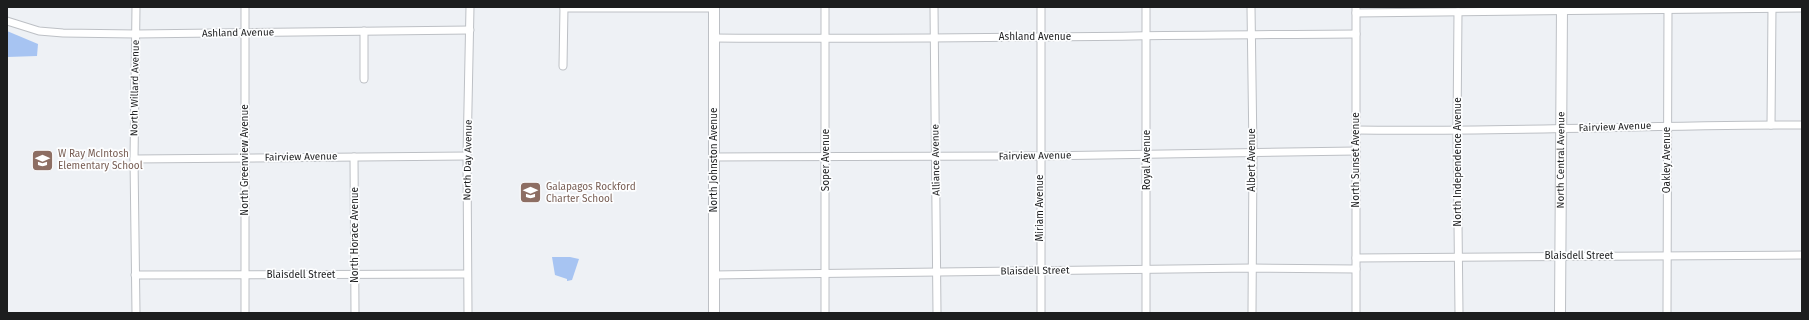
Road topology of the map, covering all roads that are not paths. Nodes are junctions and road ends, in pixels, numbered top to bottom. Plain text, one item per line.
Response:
1 (136, 7) edge
2 (245, 7) edge
3 (470, 7) edge
4 (825, 7) edge
5 (934, 7) edge
6 (1041, 7) edge
7 (1146, 7) edge
8 (1251, 7) edge
9 (1772, 7) edge
10 (564, 8) edge
11 (714, 8) edge
12 (1668, 8) edge
13 (1802, 8) edge
14 (1562, 9) edge
15 (1356, 10) edge
16 (1458, 12) junction
17 (7, 21) edge
18 (470, 30) junction
19 (364, 31) junction
20 (245, 32) junction
21 (136, 34) junction
22 (1251, 34) junction
23 (1356, 34) junction
24 (1042, 36) junction
25 (935, 37) junction
26 (1147, 37) junction
27 (714, 38) junction
28 (825, 39) junction
29 (562, 66) dead end
30 (364, 79) dead end
31 (1666, 125) junction
32 (1771, 125) junction
33 (1802, 125) edge
34 (1561, 129) junction
35 (1356, 130) junction
36 (1457, 131) junction
37 (1356, 151) junction
38 (1253, 152) junction
39 (1147, 154) junction
40 (467, 156) junction
41 (936, 156) junction
42 (1040, 156) junction
43 (354, 157) junction
44 (714, 157) junction
45 (826, 157) junction
46 (245, 158) junction
47 (134, 159) junction
48 (1802, 255) edge
49 (1560, 256) junction
50 (1668, 257) junction
51 (1356, 258) junction
52 (1458, 258) junction
53 (1251, 268) junction
54 (1146, 269) junction
55 (1356, 269) junction
56 (1041, 271) junction
57 (826, 273) junction
58 (937, 273) junction
59 (467, 274) junction
60 (355, 275) junction
61 (135, 276) junction
62 (245, 276) junction
63 (714, 276) junction
64 (136, 313) edge
65 (245, 313) edge
66 (355, 313) edge
67 (468, 313) edge
68 (714, 313) edge
69 (825, 313) edge
70 (936, 313) edge
71 (1041, 313) edge
72 (1146, 313) edge
73 (1252, 313) edge
74 (1356, 313) edge
75 (1459, 313) edge
76 (1560, 313) edge
77 (1667, 313) edge

1 - 21 street, North Willard Avenue
2 - 20 street, North Greenview Avenue
3 - 18 street, North Day Avenue
4 - 28 street, Soper Avenue
5 - 25 street, Alliance Avenue
6 - 24 street, Miriam Avenue
7 - 26 street, Royal Avenue
8 - 22 street, Albert Avenue
9 - 12 street
9 - 13 street
9 - 32 street
10 - 11 street
10 - 29 street
11 - 27 street, North Johnston Avenue
12 - 14 street
12 - 31 street, Oakley Avenue
14 - 16 street
14 - 34 street, North Central Avenue
15 - 16 street
15 - 23 street, North Sunset Avenue
16 - 36 street, North Independence Avenue
17 - 21 street, Ashland Avenue
18 - 19 street, Ashland Avenue
18 - 40 street, North Day Avenue
19 - 20 street, Ashland Avenue
19 - 30 street
20 - 21 street, Ashland Avenue
20 - 46 street, North Greenview Avenue
21 - 47 street, North Willard Avenue
22 - 23 street, Ashland Avenue
22 - 26 street, Ashland Avenue
22 - 38 street, Albert Avenue
23 - 35 street, North Sunset Avenue
24 - 25 street, Ashland Avenue
24 - 26 street, Ashland Avenue
24 - 42 street, Miriam Avenue
25 - 28 street, Ashland Avenue
25 - 41 street, Alliance Avenue
26 - 39 street, Royal Avenue
27 - 28 street, Ashland Avenue
27 - 44 street, North Johnston Avenue
28 - 45 street, Soper Avenue
31 - 32 street, Fairview Avenue
31 - 34 street, Fairview Avenue
31 - 50 street, Oakley Avenue
32 - 33 street, Fairview Avenue
34 - 36 street, Fairview Avenue
34 - 49 street, North Central Avenue
35 - 36 street, Fairview Avenue
35 - 37 street, North Sunset Avenue
36 - 52 street, North Independence Avenue
37 - 38 street, Fairview Avenue
37 - 51 street, North Sunset Avenue
38 - 39 street, Fairview Avenue
38 - 53 street, Albert Avenue
39 - 42 street, Fairview Avenue
39 - 54 street, Royal Avenue
40 - 43 street, Fairview Avenue
40 - 59 street, North Day Avenue
41 - 42 street, Fairview Avenue
41 - 45 street, Fairview Avenue
41 - 58 street, Alliance Avenue
42 - 56 street, Miriam Avenue
43 - 46 street, Fairview Avenue
43 - 60 street, North Horace Avenue
44 - 45 street, Fairview Avenue
44 - 63 street, North Johnston Avenue
45 - 57 street, Soper Avenue
46 - 47 street, Fairview Avenue
46 - 62 street, North Greenview Avenue
47 - 61 street, North Willard Avenue
48 - 50 street, Blaisdell Street
49 - 50 street, Blaisdell Street
49 - 52 street, Blaisdell Street
49 - 76 street, North Central Avenue
50 - 77 street, Oakley Avenue
51 - 52 street, Blaisdell Street
51 - 55 street, North Sunset Avenue
52 - 75 street, North Independence Avenue
53 - 54 street, Blaisdell Street
53 - 55 street, Blaisdell Street
53 - 73 street, Albert Avenue
54 - 56 street, Blaisdell Street
54 - 72 street, Royal Avenue
55 - 74 street, North Sunset Avenue
56 - 58 street, Blaisdell Street
56 - 71 street, Miriam Avenue
57 - 58 street, Blaisdell Street
57 - 63 street, Blaisdell Street
57 - 69 street, Soper Avenue
58 - 70 street, Alliance Avenue
59 - 60 street, Blaisdell Street
59 - 67 street, North Day Avenue
60 - 62 street, Blaisdell Street
60 - 66 street, North Horace Avenue
61 - 62 street, Blaisdell Street
61 - 64 street, North Willard Avenue
62 - 65 street, North Greenview Avenue
63 - 68 street, North Johnston Avenue

